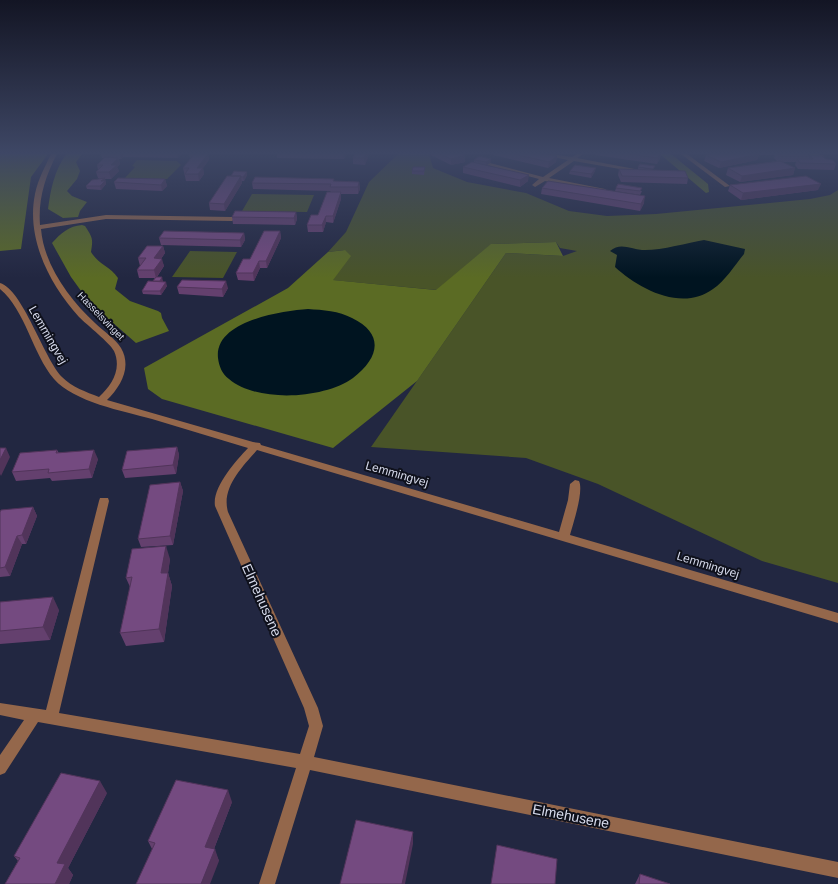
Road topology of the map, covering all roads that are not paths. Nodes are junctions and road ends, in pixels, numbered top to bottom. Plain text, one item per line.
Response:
1 (38, 195) edge
2 (232, 219) edge
3 (36, 228) junction
4 (0, 285) edge
5 (101, 402) junction
6 (256, 446) junction
7 (575, 484) dead end
8 (104, 501) dead end
9 (564, 536) junction
10 (838, 618) edge
11 (0, 709) edge
12 (34, 715) junction
13 (51, 718) junction
14 (305, 762) junction
15 (0, 768) edge
16 (838, 870) edge
17 (267, 884) edge

1 - 3 street, Hasselsvinget
2 - 3 street
3 - 5 street, Hasselsvinget
4 - 5 street, Lemmingvej
5 - 6 street, Lemmingvej
6 - 9 street, Lemmingvej
6 - 14 street, Elmehusene
7 - 9 street
8 - 13 street
9 - 10 street, Lemmingvej
11 - 12 street, Elmehusene
12 - 13 street, Elmehusene
12 - 15 street
13 - 14 street, Elmehusene
14 - 16 street, Elmehusene
14 - 17 street, Elmehusene

